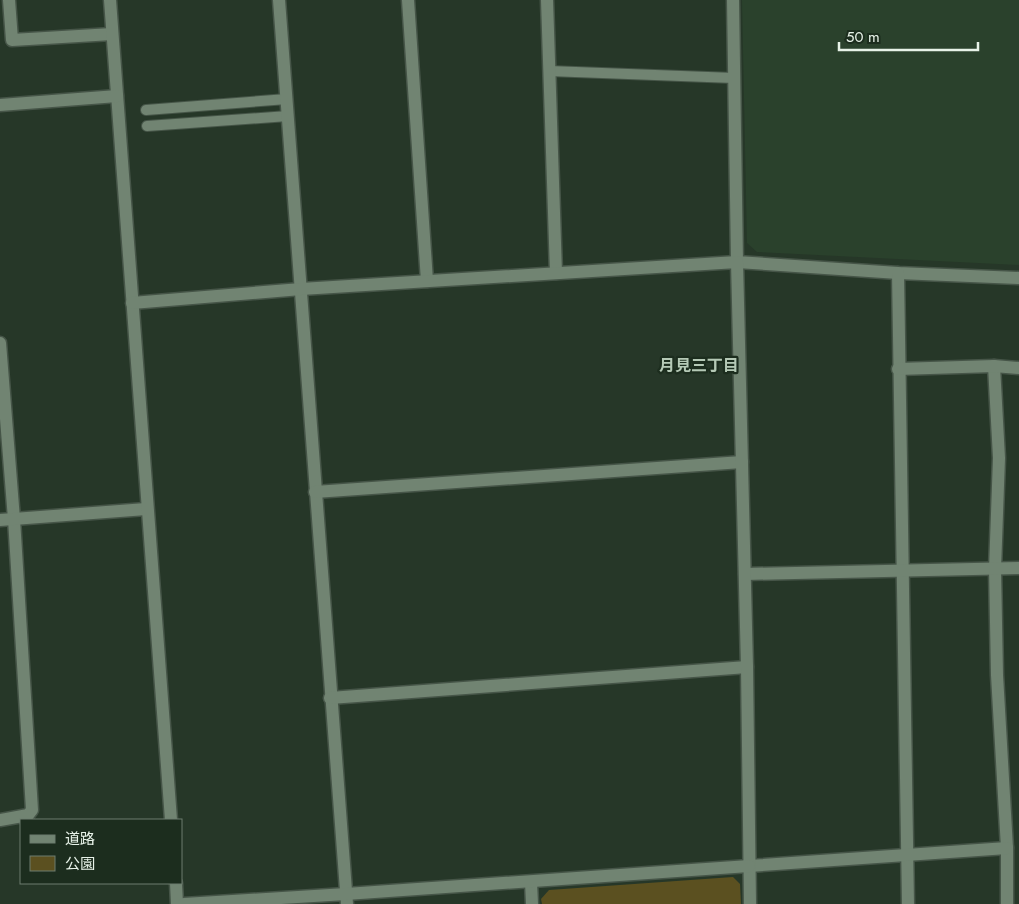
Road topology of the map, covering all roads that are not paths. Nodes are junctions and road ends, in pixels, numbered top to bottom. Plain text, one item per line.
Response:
1 (10, 0) edge
2 (110, 0) edge
3 (279, 0) edge
4 (408, 0) edge
5 (547, 0) edge
6 (733, 0) edge
7 (112, 34) junction
8 (549, 71) junction
9 (734, 78) junction
10 (117, 96) junction
11 (286, 99) junction
12 (0, 105) edge
13 (146, 110) dead end
14 (288, 116) junction
15 (147, 126) dead end
16 (737, 262) junction
17 (556, 273) junction
18 (898, 273) junction
19 (1019, 278) edge
20 (427, 281) junction
21 (301, 289) junction
22 (132, 303) junction
23 (0, 343) edge
24 (994, 366) junction
25 (1019, 368) edge
26 (898, 369) junction
27 (742, 462) junction
28 (315, 492) junction
29 (146, 509) junction
30 (14, 519) junction
31 (0, 520) edge
32 (1019, 568) edge
33 (995, 569) junction
34 (902, 570) junction
35 (744, 574) junction
36 (746, 667) junction
37 (330, 698) junction
38 (171, 819) edge
39 (0, 820) edge
40 (1007, 848) junction
41 (907, 854) junction
42 (749, 866) junction
43 (531, 882) junction
44 (176, 884) edge
45 (347, 899) edge
46 (177, 904) edge
47 (184, 904) edge
48 (532, 904) edge
49 (750, 904) edge
50 (908, 904) edge
51 (1007, 904) edge

1 - 7 street
2 - 7 street
3 - 11 street
4 - 20 street
5 - 8 street
6 - 9 street
7 - 10 street
8 - 9 lane
8 - 17 street
9 - 16 street
10 - 12 street
10 - 22 street
11 - 13 lane
11 - 14 street
14 - 15 lane
14 - 21 street
16 - 17 street
16 - 18 street
16 - 27 street
17 - 20 street
18 - 19 street
18 - 26 street
20 - 21 street
21 - 22 street
21 - 28 street
22 - 29 street
23 - 30 street
24 - 25 street
24 - 26 street
24 - 33 street
26 - 34 street
27 - 28 street
27 - 35 street
28 - 37 street
29 - 30 street
29 - 38 street
30 - 31 street
30 - 39 street
32 - 33 street
33 - 34 street
33 - 40 street
34 - 35 street
34 - 41 street
35 - 36 street
36 - 37 street
36 - 42 street
37 - 45 street
40 - 41 street
40 - 51 street
41 - 42 street
41 - 50 street
42 - 43 street
42 - 49 street
43 - 45 street
43 - 48 street
44 - 46 street
45 - 47 street

